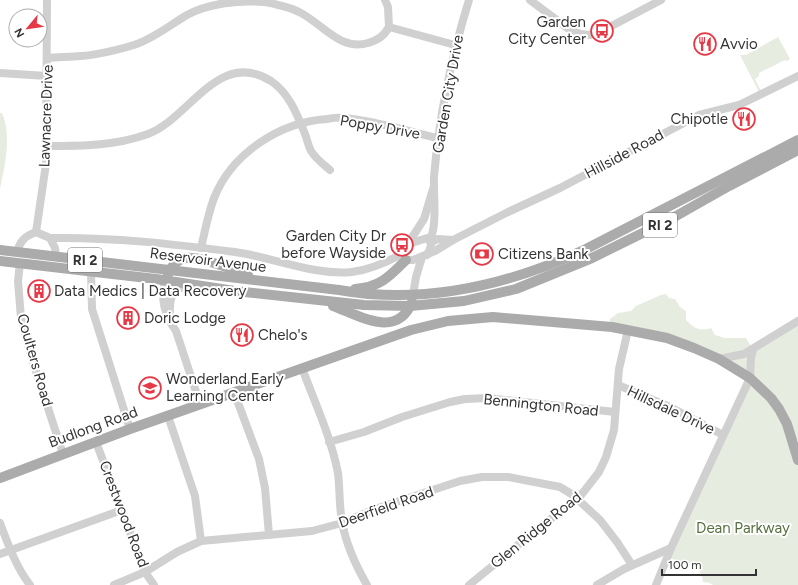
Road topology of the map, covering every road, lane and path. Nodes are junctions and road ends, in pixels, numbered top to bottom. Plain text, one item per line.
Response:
1 (47, 0) edge
2 (385, 0) edge
3 (469, 0) edge
4 (530, 0) edge
5 (661, 0) edge
6 (389, 27) junction
7 (455, 45) junction
8 (47, 58) junction
9 (0, 73) edge
10 (47, 76) junction
11 (798, 76) edge
12 (301, 123) junction
13 (437, 138) junction
14 (798, 140) edge
15 (46, 146) junction
16 (798, 150) edge
17 (330, 170) dead end
18 (433, 189) junction
19 (434, 225) junction
20 (36, 232) junction
21 (50, 238) junction
22 (451, 240) junction
23 (430, 241) junction
24 (407, 245) junction
25 (201, 248) junction
26 (0, 250) edge
27 (17, 252) junction
28 (56, 256) junction
29 (424, 256) junction
30 (403, 258) junction
31 (0, 261) edge
32 (20, 263) junction
33 (169, 270) junction
34 (91, 272) junction
35 (165, 281) junction
36 (189, 285) junction
37 (339, 290) junction
38 (413, 295) junction
39 (318, 300) junction
40 (410, 306) junction
41 (798, 321) edge
42 (170, 322) junction
43 (628, 330) junction
44 (753, 350) junction
45 (718, 359) junction
46 (302, 368) junction
47 (750, 378) junction
48 (618, 385) junction
49 (234, 392) junction
50 (200, 404) junction
51 (615, 412) junction
52 (168, 416) junction
53 (130, 429) junction
54 (723, 435) junction
55 (796, 441) edge
56 (96, 442) junction
57 (329, 442) junction
58 (63, 454) junction
59 (797, 456) edge
60 (0, 478) edge
61 (578, 499) junction
62 (122, 510) junction
63 (0, 523) edge
64 (342, 523) junction
65 (269, 535) junction
66 (201, 541) junction
67 (671, 548) junction
68 (10, 550) junction
69 (0, 554) edge
70 (632, 565) junction
71 (145, 572) junction
72 (30, 585) edge
73 (114, 585) edge
74 (154, 585) edge
75 (367, 585) edge
76 (469, 585) edge
77 (597, 585) edge
78 (656, 585) edge

1 - 8 street, Lawnacre Drive
2 - 6 street
3 - 7 street, Garden City Drive
4 - 5 street
6 - 7 street
6 - 8 street
7 - 13 street, Garden City Drive
8 - 10 street, Lawnacre Drive
9 - 10 street
10 - 15 street, Lawnacre Drive
11 - 22 street, Hillside Road
12 - 13 street, Poppy Drive
12 - 15 street
12 - 17 street
12 - 25 street, Poppy Drive
13 - 18 street, Garden City Drive
14 - 38 main road, RI 2
15 - 20 street, Lawnacre Drive
16 - 40 main road, RI 2
18 - 19 street, Garden City Drive
18 - 24 street, Garden City Drive
19 - 22 street
19 - 23 street, Garden City Drive
20 - 21 street
20 - 27 street
21 - 25 street
21 - 28 street
22 - 23 street, Hillside Road
22 - 29 street, Hillside Road
23 - 24 street
23 - 29 street, Garden City Drive
24 - 30 street, Garden City Drive
25 - 30 street
26 - 27 main road, Reservoir Avenue / RI 2
27 - 28 main road, Reservoir Avenue / RI 2
28 - 33 main road, Reservoir Avenue / RI 2
29 - 30 street
29 - 38 street, Garden City Drive
30 - 37 main road
31 - 32 main road, Reservoir Avenue / RI 2
32 - 34 main road, Reservoir Avenue / RI 2
32 - 58 street, Coulters Road
33 - 35 main road
33 - 37 main road, Reservoir Avenue / RI 2
34 - 35 main road, Reservoir Avenue / RI 2
34 - 53 street
35 - 36 main road, Reservoir Avenue / RI 2
35 - 42 street
36 - 39 main road, Reservoir Avenue / RI 2
36 - 42 street
37 - 38 main road, Reservoir Avenue / RI 2
38 - 40 main road
39 - 40 main road, Reservoir Avenue / RI 2
39 - 40 main road
41 - 44 street
42 - 50 street
43 - 45 main road
43 - 46 main road, Budlong Road
43 - 48 street, Glen Ridge Road
44 - 45 street
44 - 47 street
45 - 47 main road
46 - 49 main road, Budlong Road
46 - 57 street
47 - 54 street
47 - 55 main road
48 - 51 street, Glen Ridge Road
48 - 54 street, Hillsdale Drive
49 - 50 main road, Budlong Road
49 - 65 street
50 - 52 main road, Budlong Road
51 - 57 street, Bennington Road
51 - 61 street, Glen Ridge Road
52 - 53 main road, Budlong Road
52 - 66 street
53 - 56 main road, Budlong Road
54 - 67 street
55 - 59 main road
56 - 58 main road, Budlong Road
56 - 62 street, Crestwood Road
57 - 64 street
58 - 60 main road, Budlong Road
61 - 64 street, Deerfield Road
61 - 70 street, Deerfield Road
61 - 76 street, Glen Ridge Road
62 - 68 street
62 - 71 street, Crestwood Road
63 - 68 street
64 - 65 street, Deerfield Road
64 - 75 street
65 - 66 street, Deerfield Road
66 - 71 street, Deerfield Road
67 - 70 street
67 - 78 street
68 - 69 street
68 - 72 street
70 - 77 street
71 - 73 street, Deerfield Road
71 - 74 street, Crestwood Road

